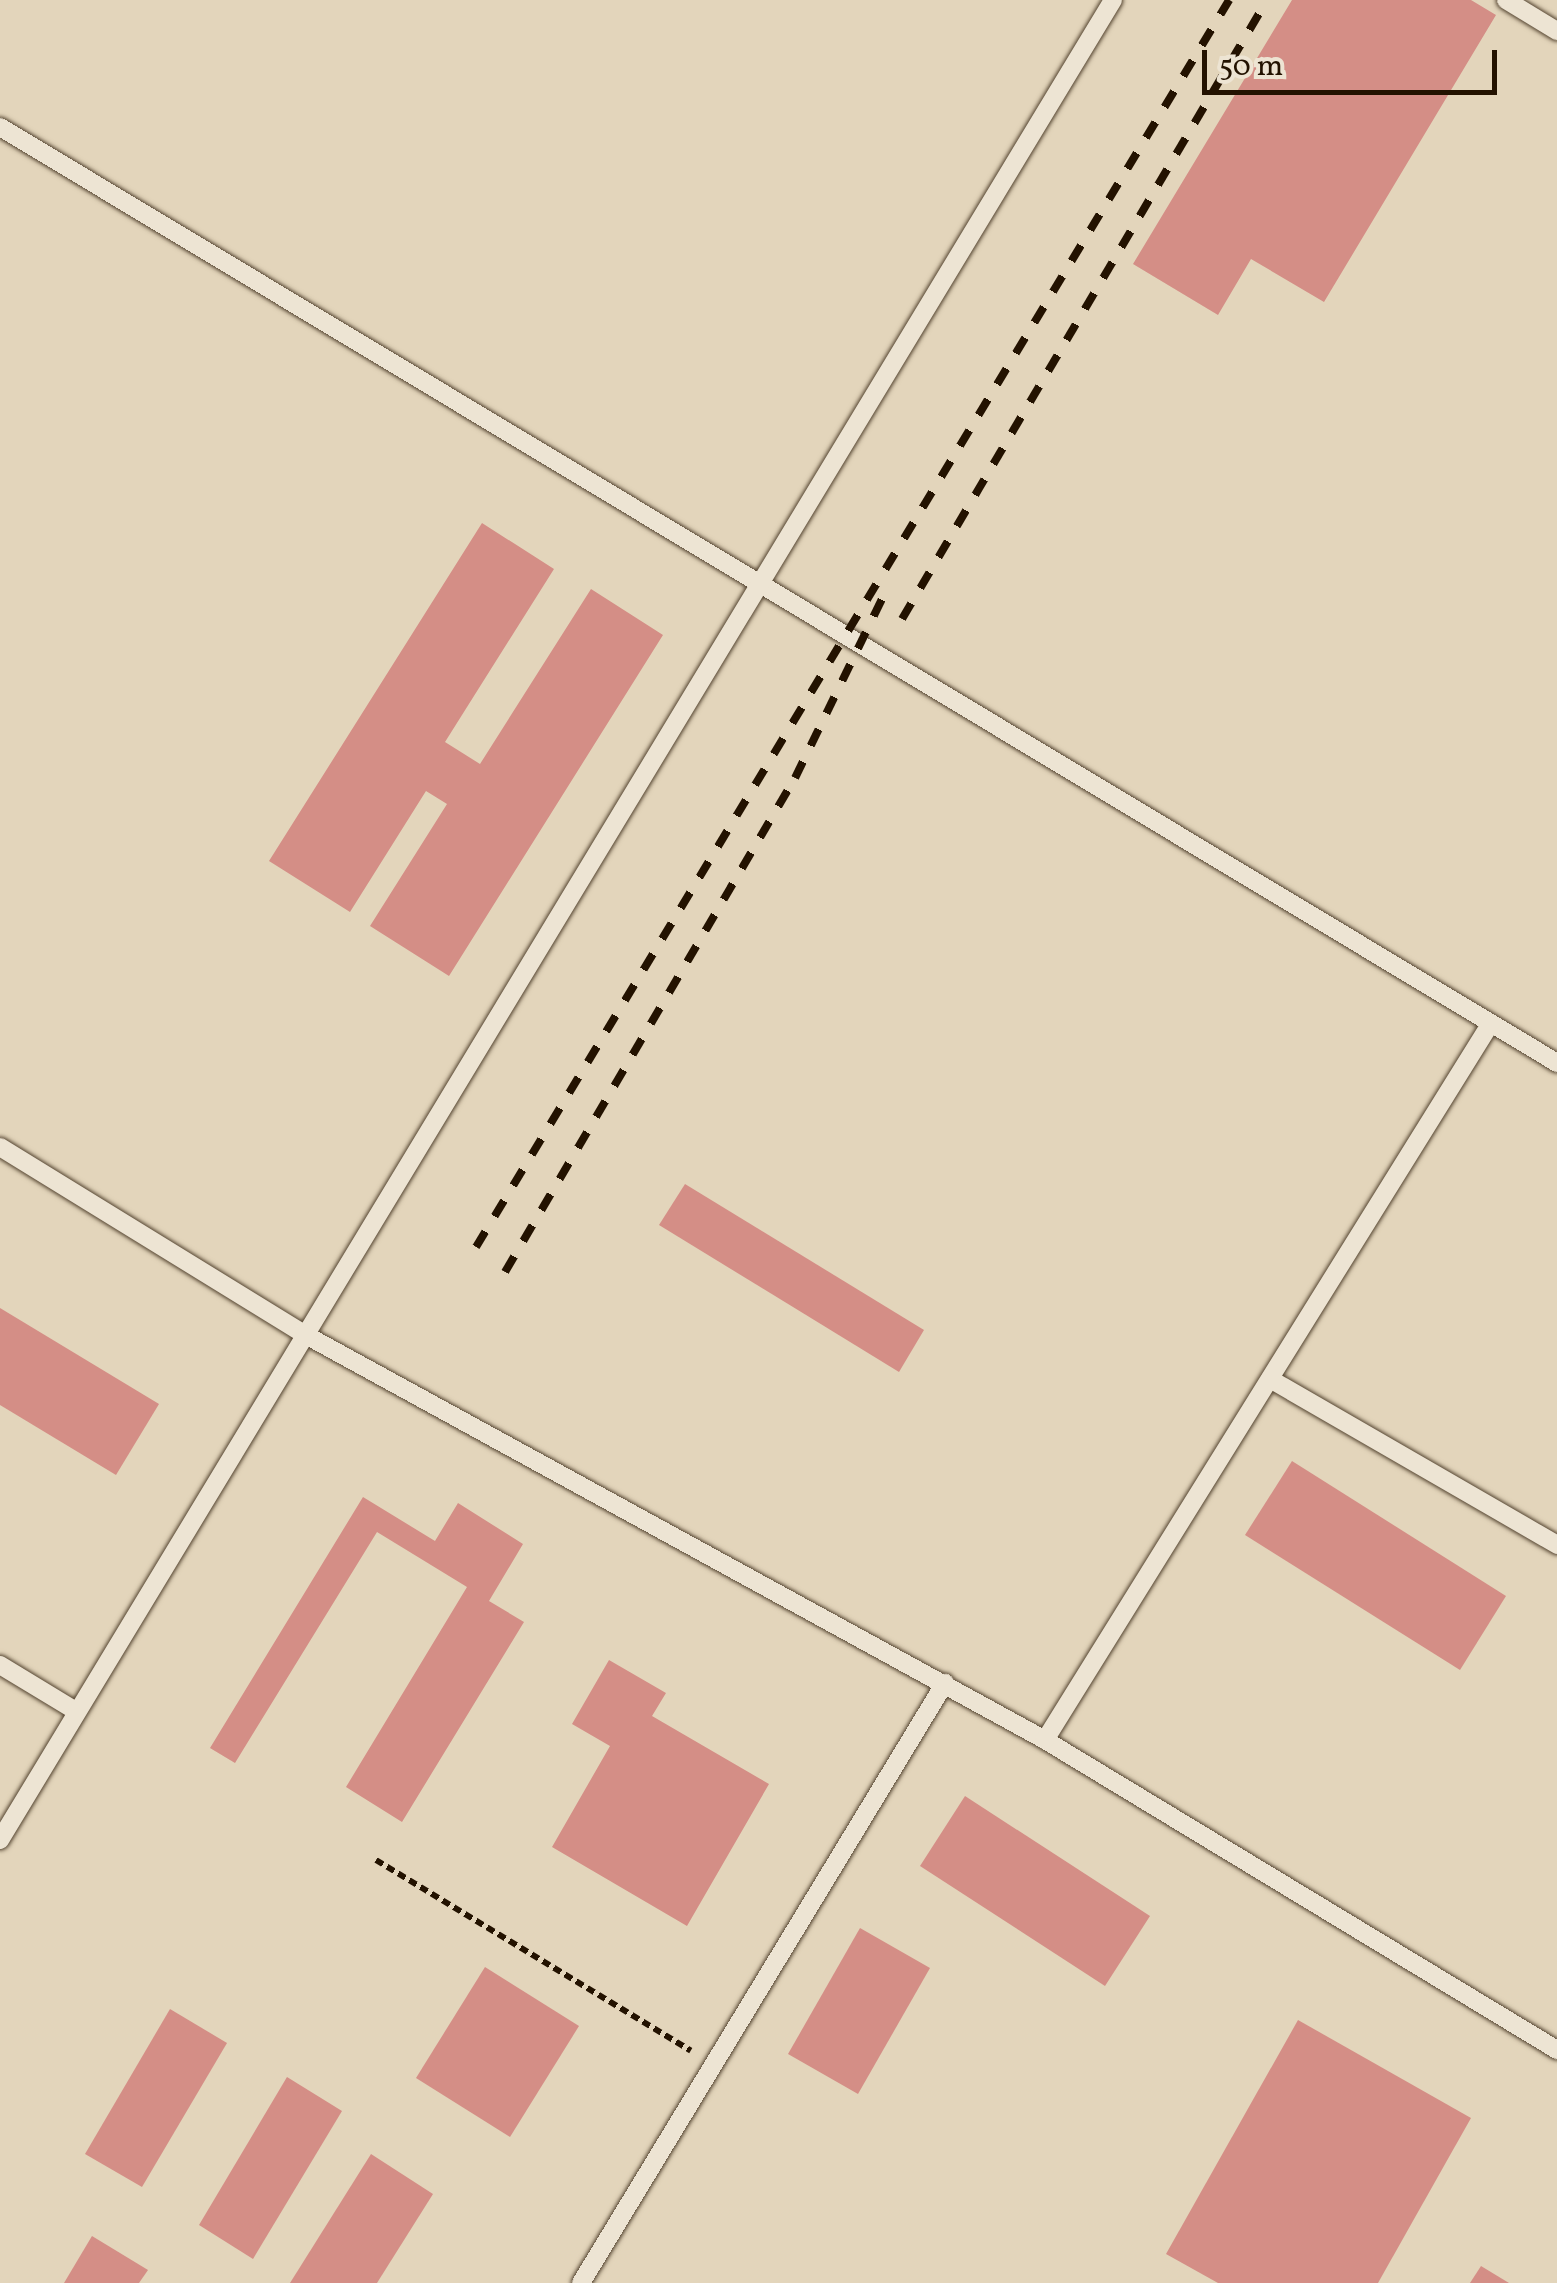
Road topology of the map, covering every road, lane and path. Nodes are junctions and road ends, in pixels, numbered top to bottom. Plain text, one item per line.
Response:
1 (1113, 0) edge
2 (1506, 0) edge
3 (1557, 31) edge
4 (0, 127) edge
5 (760, 588) junction
6 (1491, 1024) junction
7 (1557, 1064) edge
8 (0, 1147) edge
9 (302, 1332) junction
10 (1270, 1378) junction
11 (1557, 1544) edge
12 (0, 1665) edge
13 (944, 1682) junction
14 (76, 1712) junction
15 (1044, 1740) junction
16 (0, 1840) edge
17 (376, 1860) dead end
18 (1557, 2050) edge
19 (709, 2062) junction
20 (581, 2283) edge

1 - 5 lane
2 - 3 lane
4 - 5 lane
5 - 6 lane
5 - 9 lane
6 - 7 lane
6 - 10 lane
8 - 9 lane
9 - 13 lane
9 - 14 lane
10 - 11 lane
10 - 15 lane
12 - 14 lane
13 - 15 lane
13 - 19 lane
14 - 16 lane
15 - 18 lane
17 - 19 path
19 - 20 lane

